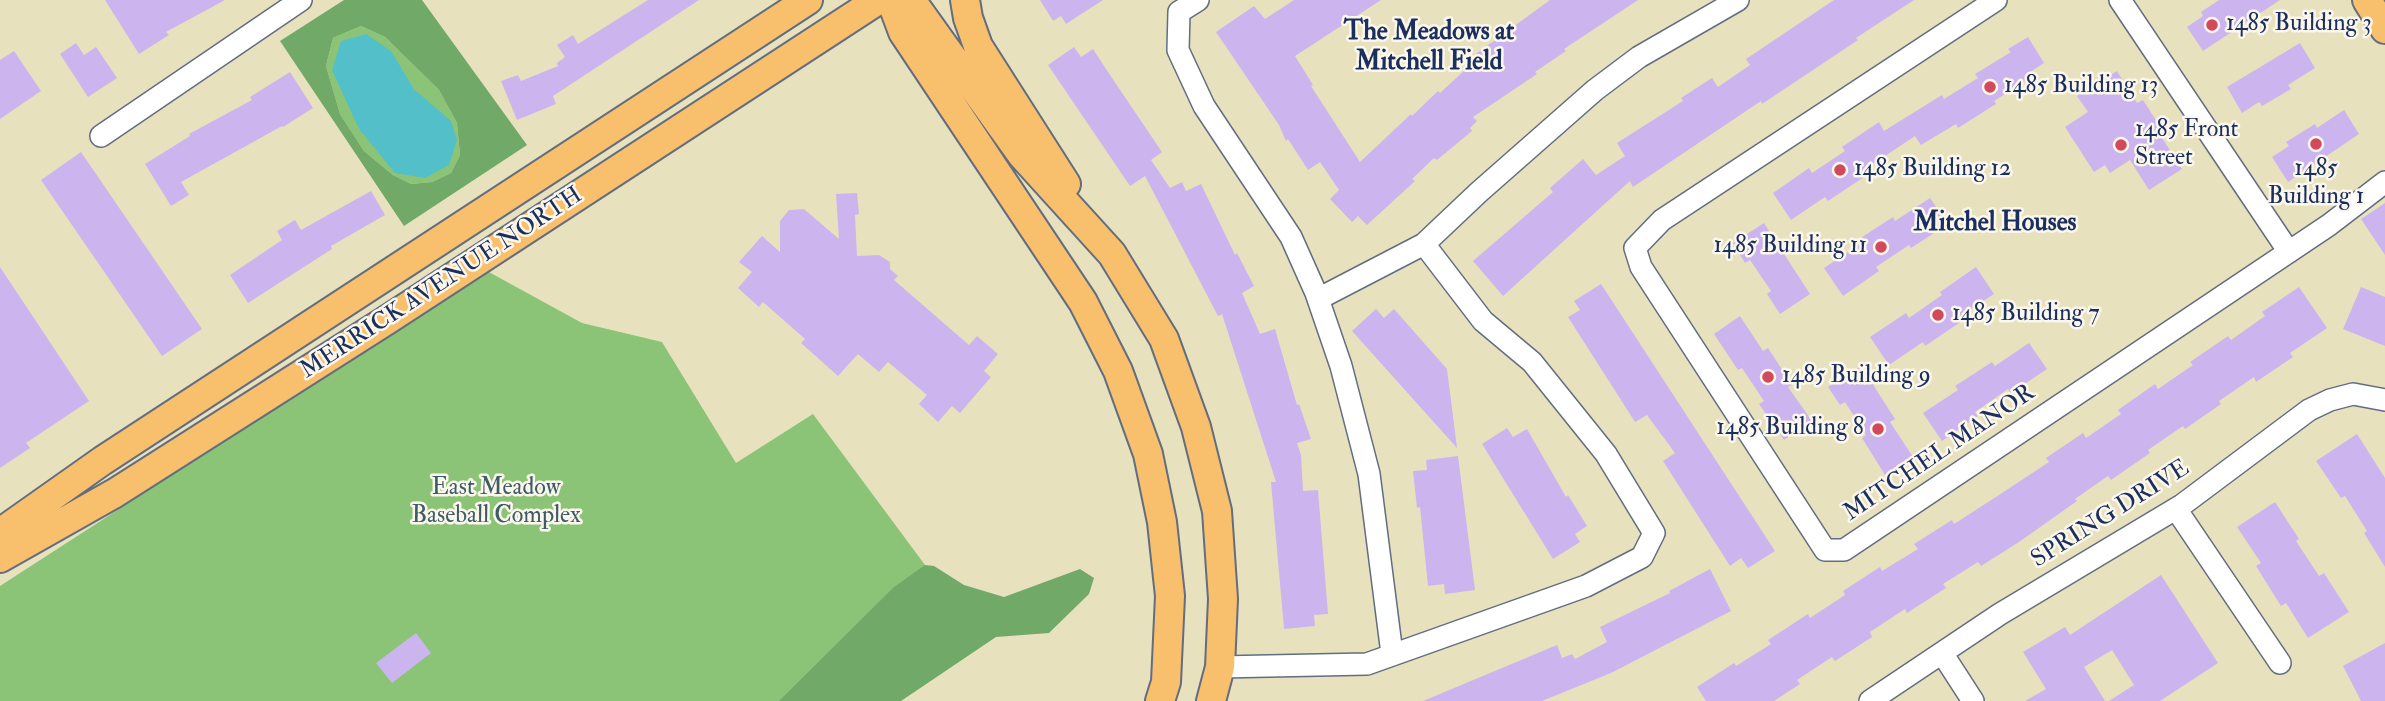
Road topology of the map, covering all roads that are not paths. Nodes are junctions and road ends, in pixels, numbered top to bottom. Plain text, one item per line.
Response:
1 (808, 0) edge
2 (878, 0) edge
3 (891, 0) edge
4 (911, 0) edge
5 (965, 0) edge
6 (1198, 0) edge
7 (1738, 0) edge
8 (1996, 0) edge
9 (2120, 0) edge
10 (2367, 0) edge
11 (294, 2) edge
12 (2385, 29) edge
13 (102, 136) dead end
14 (2385, 182) edge
15 (1424, 244) junction
16 (2289, 252) junction
17 (1112, 254) junction
18 (1318, 299) junction
19 (2385, 400) edge
20 (2176, 509) junction
21 (0, 533) edge
22 (0, 558) edge
23 (1942, 653) junction
24 (1392, 654) junction
25 (2280, 663) dead end
26 (1220, 667) junction
27 (1160, 701) edge
28 (1211, 701) edge
29 (1870, 701) edge
30 (1973, 701) edge

1 - 21 main road, MERRICK AVENUE NORTH
2 - 22 main road, MERRICK AVENUE NORTH
3 - 27 main road
4 - 17 main road
5 - 17 main road
6 - 18 street
7 - 15 street
8 - 16 street, MITCHEL MANOR
9 - 16 street
10 - 12 main road
11 - 13 street
14 - 16 street, MITCHEL MANOR
15 - 18 street
15 - 24 street
17 - 26 main road
18 - 24 street
19 - 20 street, SPRING DRIVE
20 - 23 street, SPRING DRIVE
20 - 25 street
23 - 29 street, SPRING DRIVE
23 - 30 street
24 - 26 street
26 - 28 main road

